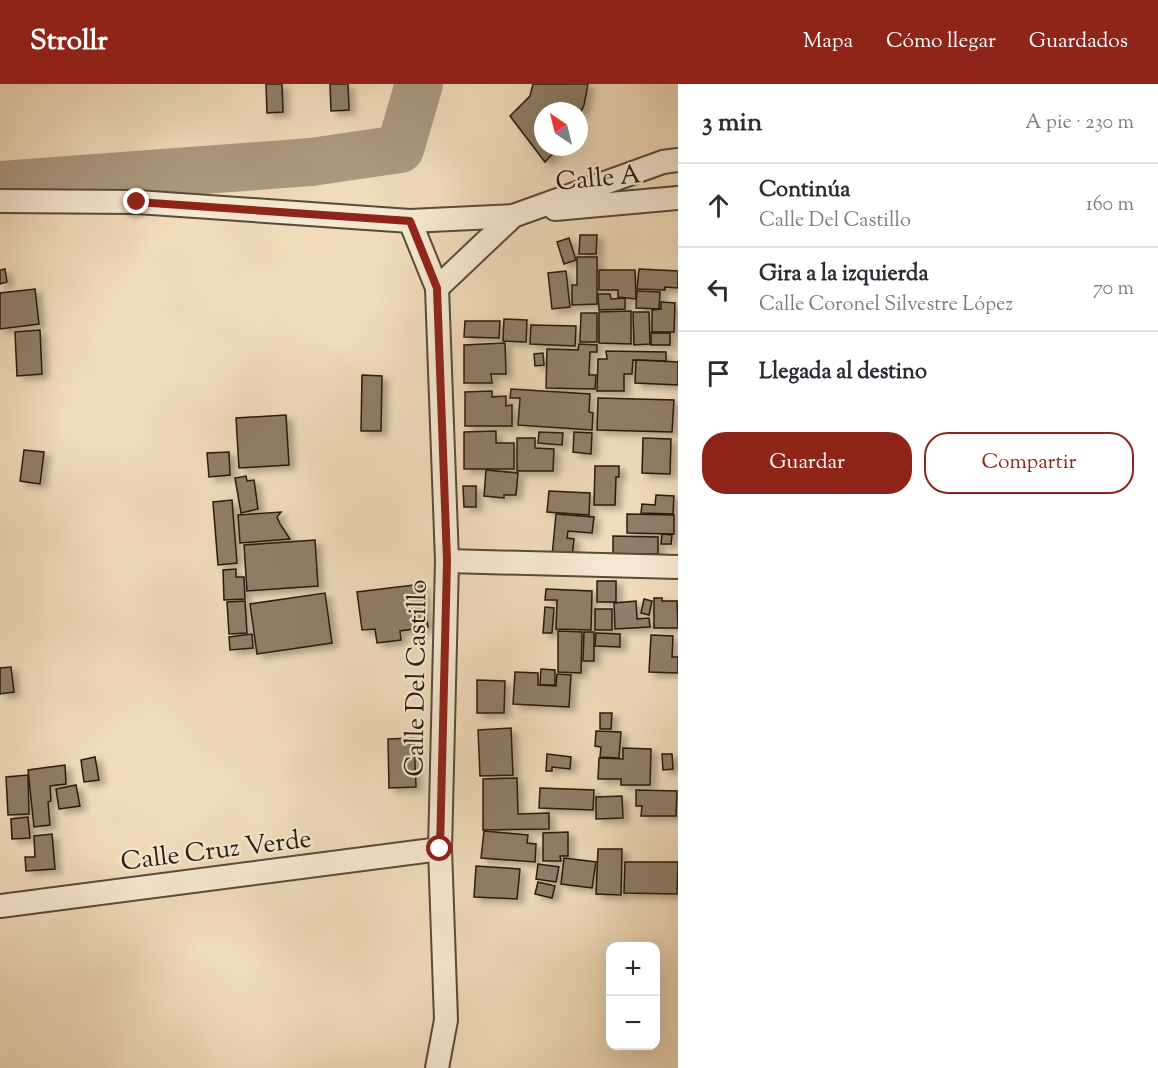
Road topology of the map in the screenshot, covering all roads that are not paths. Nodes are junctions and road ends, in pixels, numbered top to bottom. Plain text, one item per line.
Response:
1 (678, 160) edge
2 (678, 198) edge
3 (0, 201) edge
4 (518, 214) junction
5 (410, 221) junction
6 (437, 288) junction
7 (447, 561) junction
8 (678, 567) edge
9 (440, 849) junction
10 (0, 906) edge
11 (437, 1068) edge

1 - 4 street
2 - 4 street, Calle A
3 - 5 street
4 - 5 street
4 - 6 street
5 - 6 street, Calle Del Castillo
6 - 7 street, Calle Del Castillo
7 - 8 street
7 - 9 street, Calle Del Castillo
9 - 10 street, Calle Cruz Verde
9 - 11 street, Calle Del Castillo

